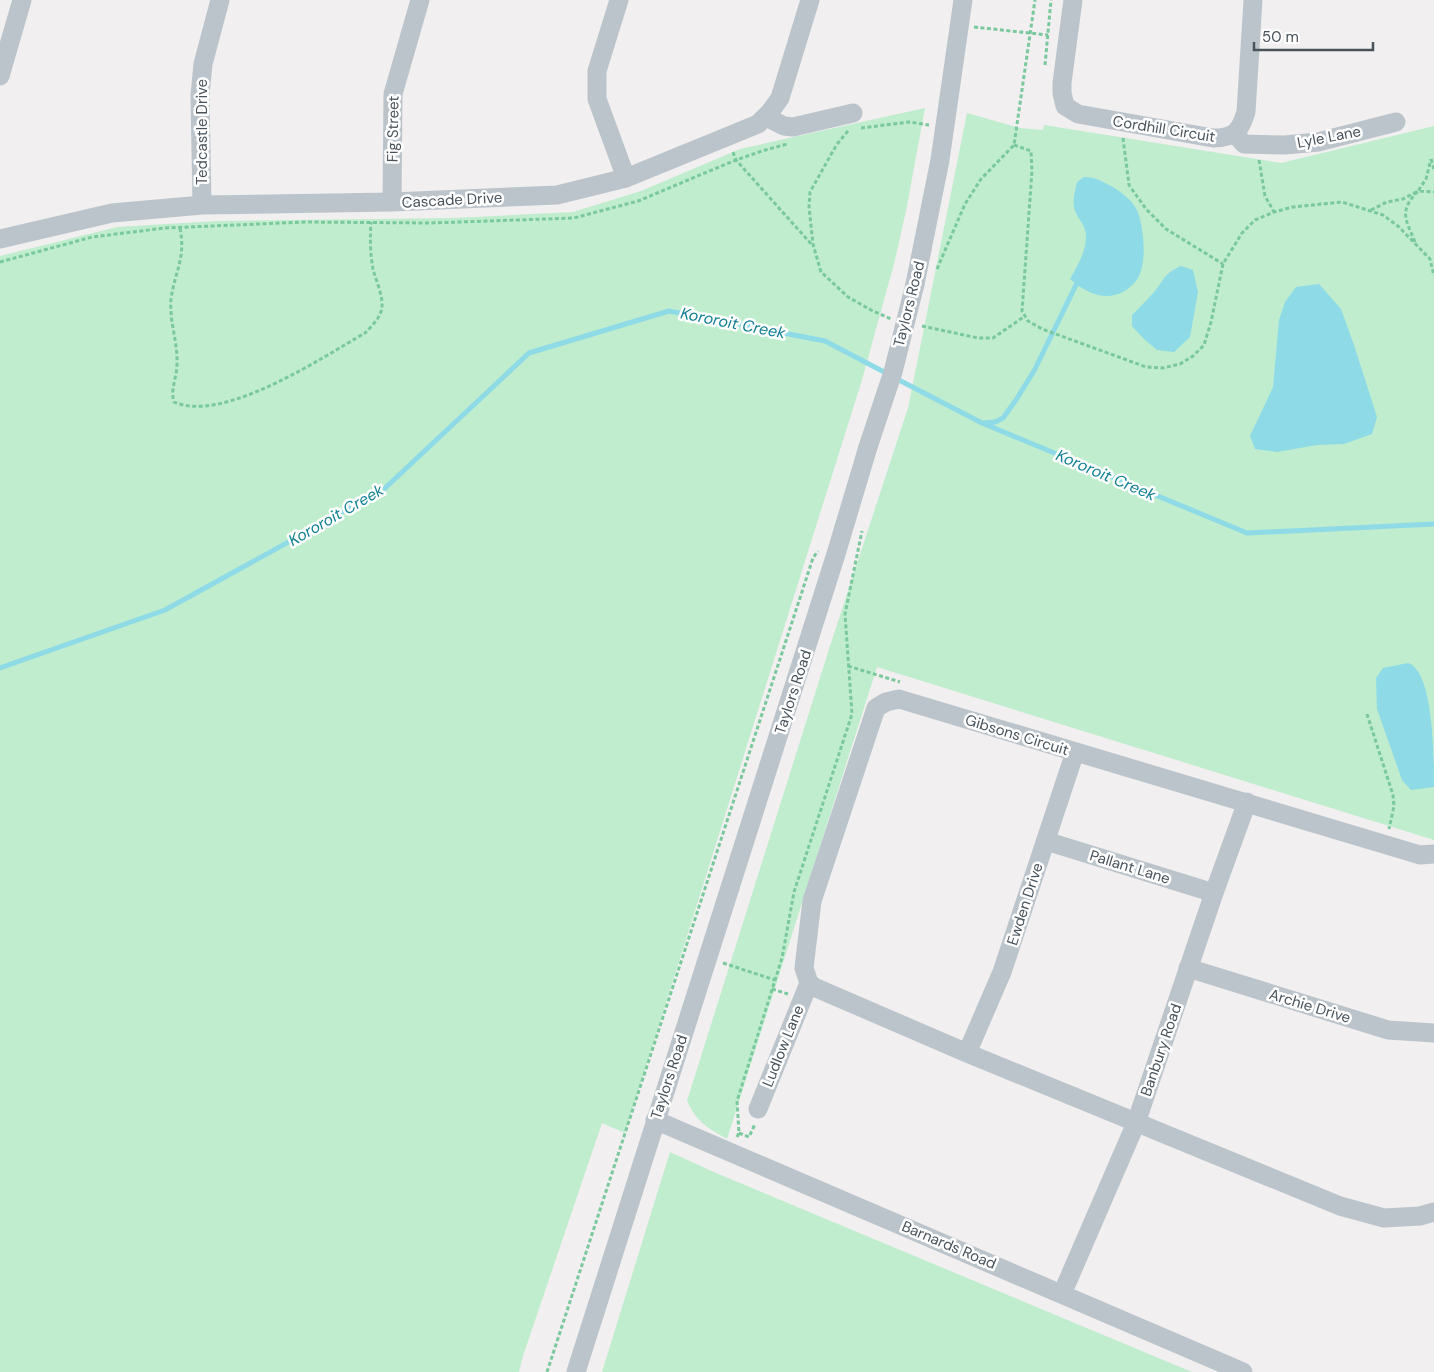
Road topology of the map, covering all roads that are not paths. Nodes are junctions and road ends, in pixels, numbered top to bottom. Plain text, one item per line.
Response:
1 (22, 0) edge
2 (220, 0) edge
3 (420, 0) edge
4 (619, 0) edge
5 (810, 0) edge
6 (963, 0) edge
7 (1073, 0) edge
8 (1253, 0) edge
9 (0, 76) edge
10 (766, 117) junction
11 (852, 121) road end
12 (1396, 122) dead end
13 (1234, 134) junction
14 (626, 178) junction
15 (392, 202) junction
16 (202, 205) junction
17 (1, 234) edge
18 (1075, 752) junction
19 (1247, 802) junction
20 (1046, 841) junction
21 (1434, 854) edge
22 (1214, 893) junction
23 (1188, 968) junction
24 (809, 983) junction
25 (1434, 1033) edge
26 (967, 1054) junction
27 (758, 1109) dead end
28 (655, 1120) junction
29 (1136, 1123) junction
30 (1434, 1212) edge
31 (1062, 1294) junction
32 (576, 1372) edge
33 (1243, 1372) edge

1 - 9 street
2 - 16 street, Tedcastle Drive
3 - 15 street, Fig Street
4 - 14 street
5 - 10 street, Cascade Drive
6 - 28 street, Taylors Road, bridge
7 - 13 street, Cordhill Circuit
8 - 13 street, Cordhill Circuit
10 - 11 street
10 - 14 street, Cascade Drive
12 - 13 street, Lyle Lane
14 - 15 street, Cascade Drive
15 - 16 street, Cascade Drive
16 - 17 street, Cascade Drive
18 - 19 street, Gibsons Circuit
18 - 20 street, Ewden Drive
18 - 24 street, Gibsons Circuit
19 - 21 street, Gibsons Circuit
19 - 22 street, Banbury Road
20 - 22 street, Pallant Lane
20 - 26 street, Ewden Drive
22 - 23 street, Banbury Road
23 - 25 street, Archie Drive
23 - 29 street, Banbury Road
24 - 26 street
24 - 27 street, Ludlow Lane
26 - 29 street
28 - 31 street, Barnards Road
28 - 32 street, Taylors Road
29 - 30 street
29 - 31 street, Banbury Road
31 - 33 street, Barnards Road

